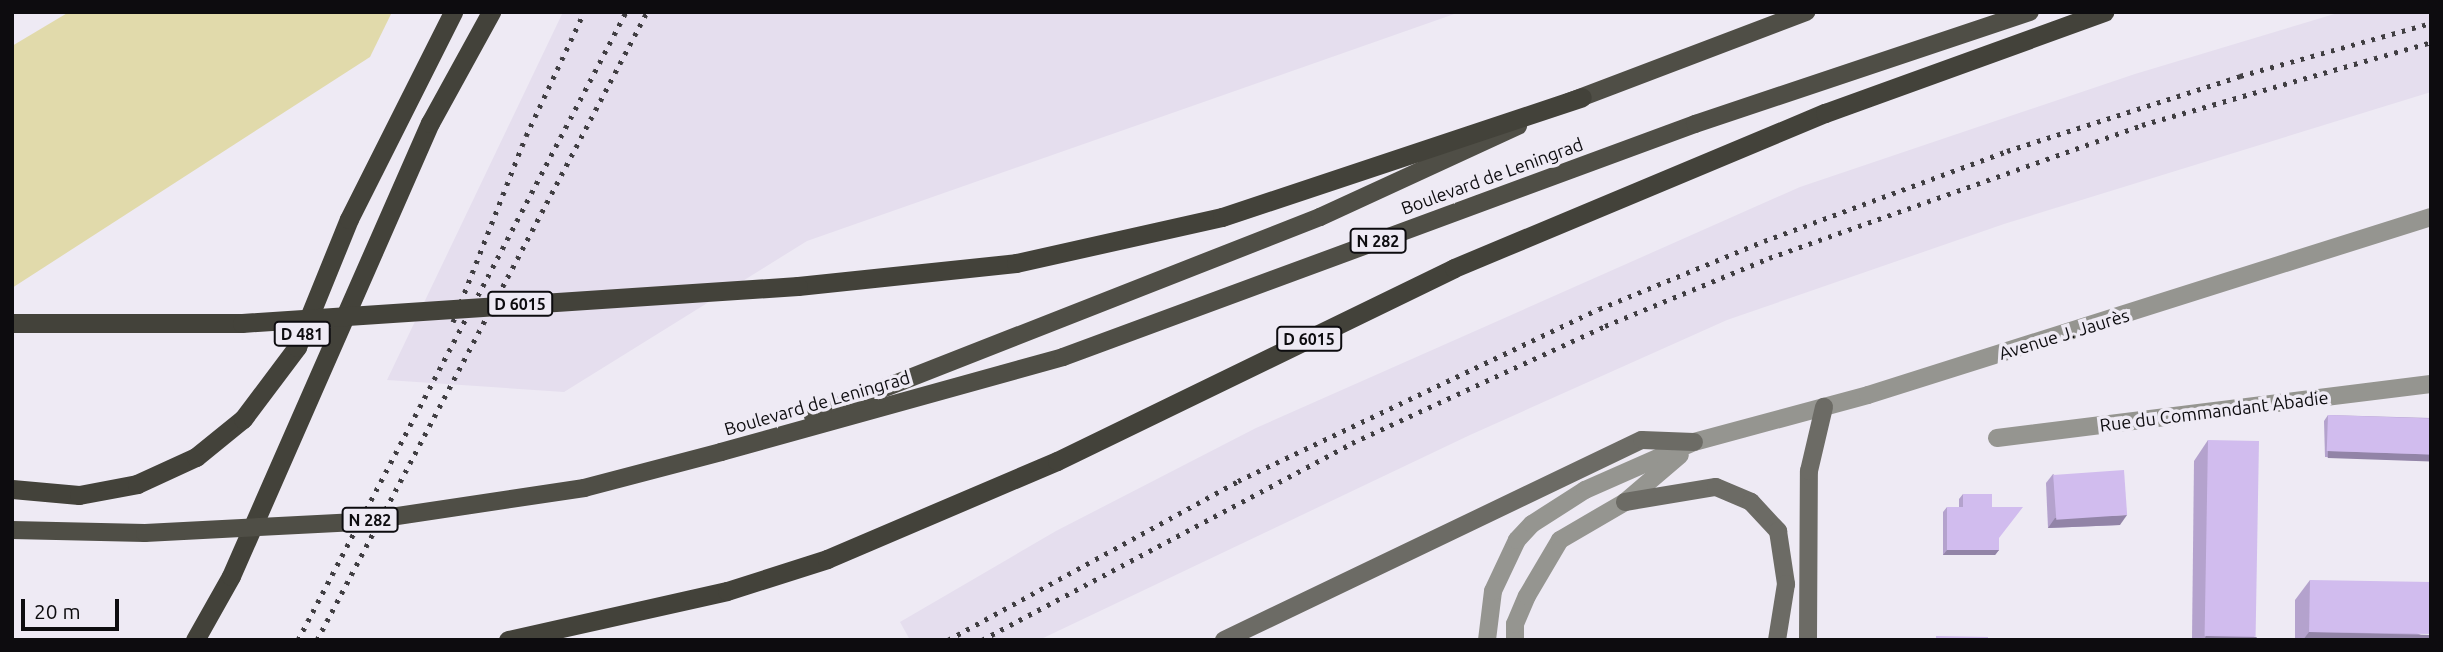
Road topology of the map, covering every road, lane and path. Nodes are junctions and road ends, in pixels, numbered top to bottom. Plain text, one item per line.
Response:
1 (453, 12) edge
2 (491, 12) edge
3 (1805, 12) edge
4 (2030, 12) edge
5 (2104, 12) edge
6 (1582, 97) junction
7 (2431, 217) edge
8 (12, 323) edge
9 (2431, 383) edge
10 (1824, 407) junction
11 (1997, 438) dead end
12 (1695, 442) junction
13 (721, 452) junction
14 (12, 489) edge
15 (1625, 502) junction
16 (12, 530) edge
17 (195, 640) edge
18 (508, 640) edge
19 (1223, 640) edge
20 (1486, 640) edge
21 (1515, 640) edge
22 (1777, 640) edge
23 (1808, 640) edge

1 - 14 highway, D 481
2 - 17 highway, D 481
3 - 6 main road, Boulevard de Leningrad / D 6015
4 - 13 main road, Boulevard de Leningrad / N 282
5 - 18 highway, D 6015
6 - 8 highway, D 6015, bridge
6 - 13 main road, Boulevard de Leningrad / N 282
7 - 10 street, Avenue J. Jaurès
9 - 11 street, Rue du Commandant Abadie
10 - 12 street, Avenue J. Jaurès
10 - 23 main road
12 - 15 street
12 - 19 main road
12 - 20 street, Avenue J. Jaurès
13 - 16 main road, N 282, bridge
15 - 21 street
15 - 22 main road

